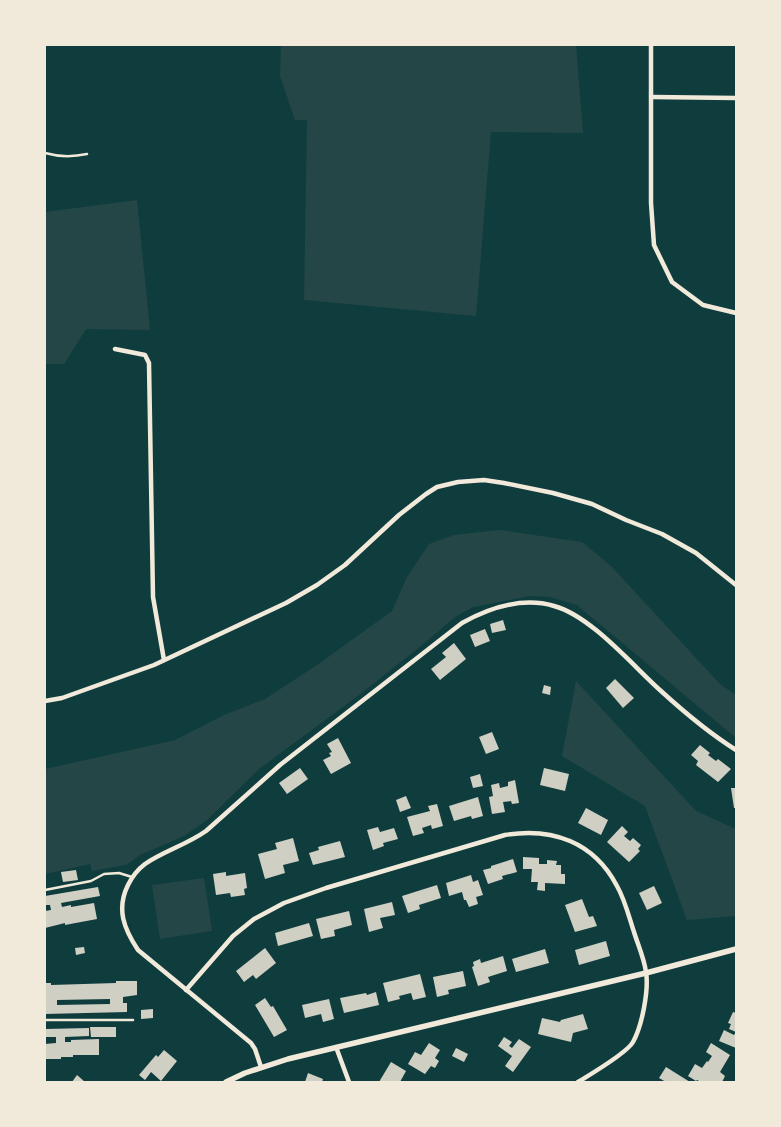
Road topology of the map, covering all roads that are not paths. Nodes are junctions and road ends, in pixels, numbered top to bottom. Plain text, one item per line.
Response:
1 (651, 45) edge
2 (652, 97) junction
3 (736, 98) edge
4 (45, 153) edge
5 (87, 154) dead end
6 (736, 313) edge
7 (115, 350) dead end
8 (736, 585) edge
9 (164, 660) junction
10 (45, 702) edge
11 (736, 750) edge
12 (132, 877) junction
13 (45, 890) edge
14 (736, 949) edge
15 (646, 973) junction
16 (186, 990) junction
17 (45, 1020) edge
18 (133, 1020) dead end
19 (336, 1047) junction
20 (262, 1067) junction
21 (226, 1082) edge
22 (349, 1082) edge
23 (578, 1082) edge

1 - 2 street
2 - 3 street
2 - 6 street
4 - 5 lane
7 - 9 street
8 - 9 street
9 - 10 street
11 - 12 street
12 - 13 lane
12 - 16 street
14 - 15 street
15 - 16 street
15 - 19 street
15 - 23 street
16 - 20 street
17 - 18 lane
19 - 20 street
19 - 22 street
20 - 21 street

